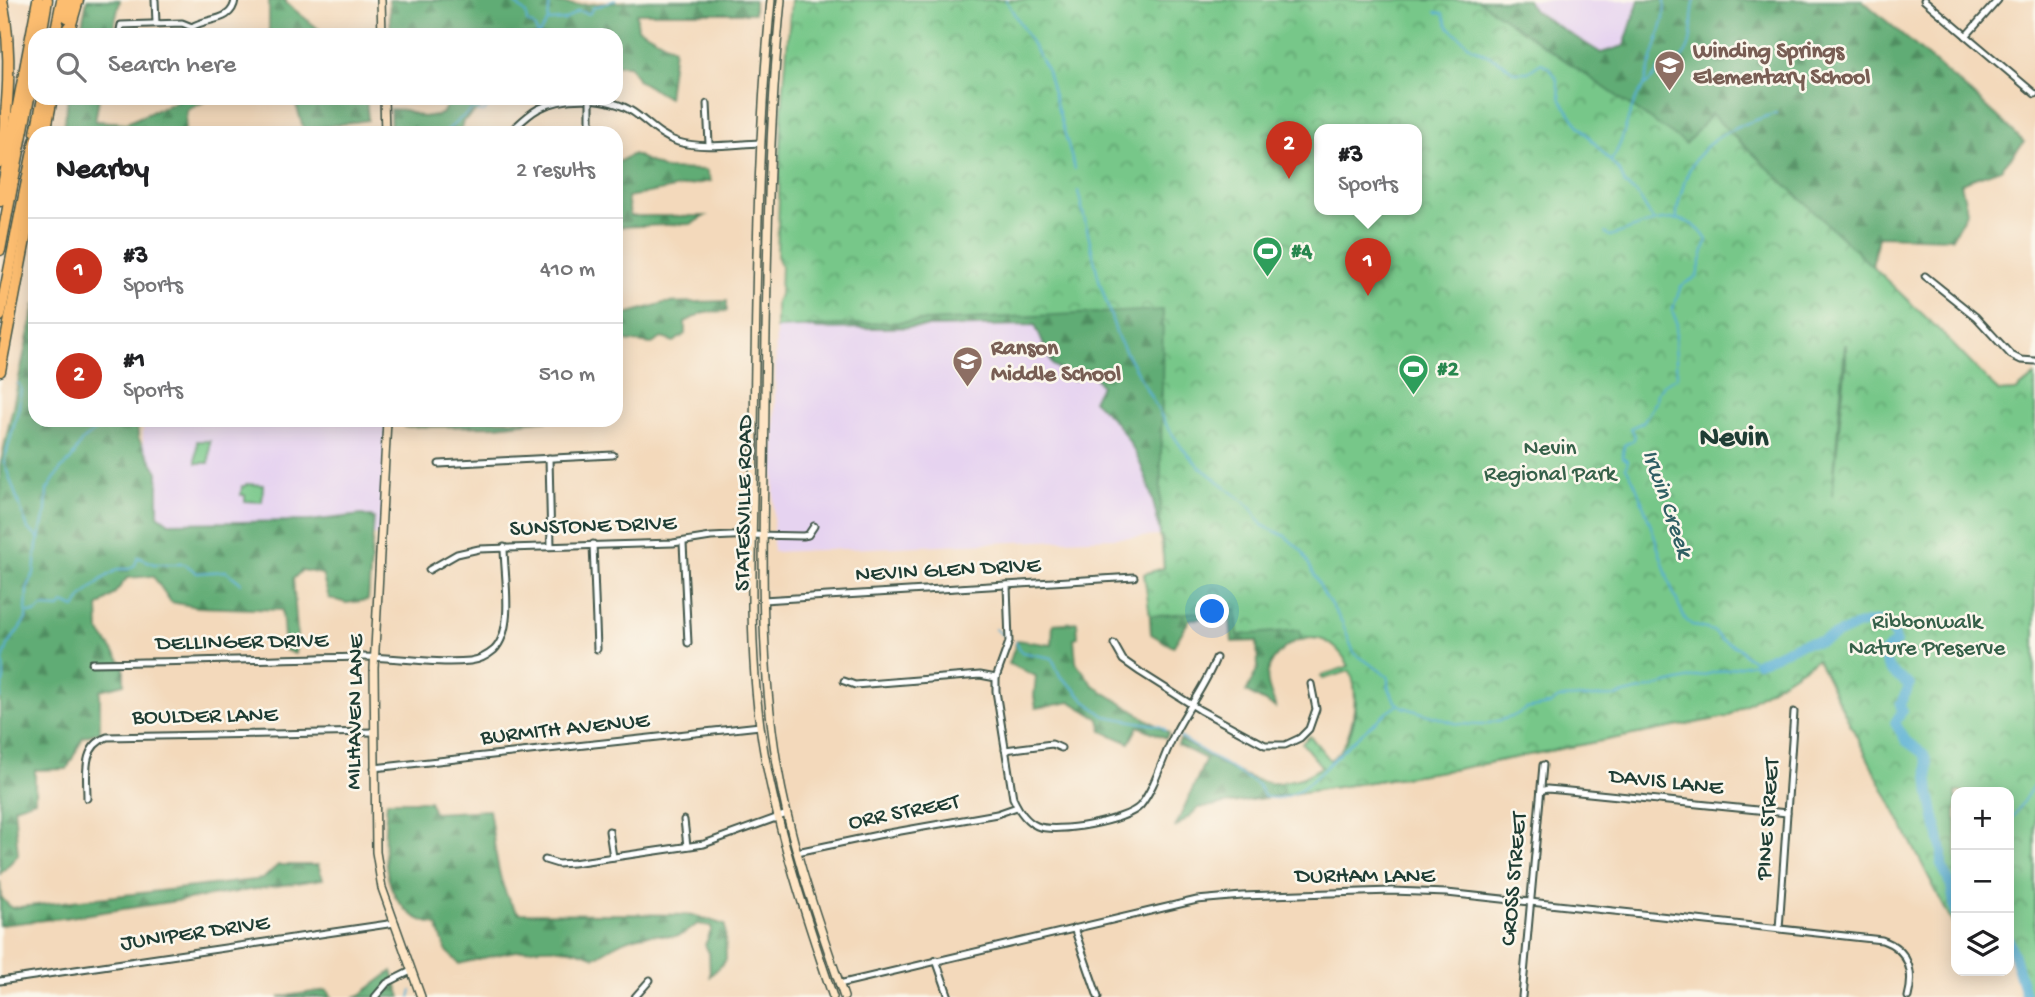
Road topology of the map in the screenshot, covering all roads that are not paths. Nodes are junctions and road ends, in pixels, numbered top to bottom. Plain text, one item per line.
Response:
1 (2, 0) edge
2 (38, 0) edge
3 (47, 0) edge
4 (62, 0) edge
5 (70, 0) edge
6 (78, 0) edge
7 (156, 0) edge
8 (235, 0) edge
9 (381, 0) edge
10 (771, 0) edge
11 (781, 0) edge
12 (1924, 0) edge
13 (1998, 0) edge
14 (156, 23) junction
15 (192, 27) joint
16 (33, 28) edge
17 (42, 28) edge
18 (56, 28) edge
19 (64, 28) edge
20 (68, 28) edge
21 (120, 28) edge
22 (382, 28) edge
23 (1966, 36) junction
24 (28, 52) edge
25 (2035, 94) edge
26 (28, 103) edge
27 (707, 104) dead end
28 (42, 105) edge
29 (51, 105) edge
30 (384, 105) edge
31 (547, 105) edge
32 (590, 105) edge
33 (617, 105) edge
34 (37, 126) edge
35 (46, 126) edge
36 (385, 126) edge
37 (517, 126) edge
38 (590, 126) edge
39 (759, 143) junction
40 (709, 144) junction
41 (0, 162) edge
42 (0, 176) edge
43 (28, 176) edge
44 (2, 188) junction
45 (0, 201) edge
46 (28, 224) edge
47 (0, 250) edge
48 (1925, 276) dead end
49 (0, 316) edge
50 (2035, 361) edge
51 (0, 371) edge
52 (387, 427) edge
53 (613, 455) dead end
54 (549, 458) junction
55 (439, 464) dead end
56 (814, 526) dead end
57 (752, 536) junction
58 (763, 536) junction
59 (683, 542) junction
60 (593, 544) junction
61 (551, 546) junction
62 (504, 547) junction
63 (429, 570) dead end
64 (1134, 578) dead end
65 (1007, 585) junction
66 (763, 600) junction
67 (688, 643) dead end
68 (1114, 644) dead end
69 (597, 649) dead end
70 (375, 658) junction
71 (1216, 658) dead end
72 (92, 663) dead end
73 (996, 678) junction
74 (844, 681) dead end
75 (1311, 684) dead end
76 (1192, 705) junction
77 (1794, 712) dead end
78 (760, 726) junction
79 (374, 732) junction
80 (1061, 748) dead end
81 (1005, 750) junction
82 (1543, 765) dead end
83 (374, 768) junction
84 (1541, 791) junction
85 (87, 798) dead end
86 (1017, 807) junction
87 (1787, 813) junction
88 (787, 814) junction
89 (778, 817) junction
90 (684, 820) dead end
91 (609, 831) dead end
92 (687, 846) junction
93 (797, 852) junction
94 (613, 857) junction
95 (545, 860) dead end
96 (1531, 903) junction
97 (395, 923) junction
98 (1073, 928) junction
99 (1779, 929) junction
100 (936, 960) junction
101 (411, 971) junction
102 (650, 980) dead end
103 (0, 981) edge
104 (839, 984) junction
105 (375, 997) edge
106 (421, 997) edge
107 (635, 997) edge
108 (833, 997) edge
109 (844, 997) edge
110 (949, 997) edge
111 (1098, 997) edge
112 (1522, 997) edge
113 (1908, 997) edge

1 - 41 highway
2 - 16 highway
3 - 17 highway
4 - 18 highway
5 - 19 highway
6 - 20 highway
7 - 14 street
8 - 15 street
9 - 22 main road
10 - 39 main road, STATESVILLE ROAD
11 - 58 main road, STATESVILLE ROAD
12 - 23 street
13 - 23 street
14 - 15 street
14 - 21 street
23 - 25 street
24 - 44 highway
26 - 47 highway
27 - 40 street
28 - 34 highway
29 - 35 highway
30 - 36 main road
31 - 37 street
32 - 38 street
33 - 40 street
39 - 40 street
39 - 57 main road, STATESVILLE ROAD
42 - 44 highway
43 - 49 highway
44 - 45 highway
46 - 51 highway
48 - 50 street
52 - 70 main road, MILHAVEN LANE
53 - 54 street
54 - 55 street
54 - 61 street
56 - 58 street, SUNSTONE DRIVE
57 - 58 street, SUNSTONE DRIVE
57 - 59 street, SUNSTONE DRIVE
57 - 78 main road, STATESVILLE ROAD
58 - 66 main road, STATESVILLE ROAD
59 - 60 street, SUNSTONE DRIVE
59 - 67 street
60 - 61 street, SUNSTONE DRIVE
60 - 69 street
61 - 62 street, SUNSTONE DRIVE
62 - 63 street, SUNSTONE DRIVE
62 - 70 street, DELLINGER DRIVE
64 - 65 street, NEVIN GLEN DRIVE
65 - 66 street, NEVIN GLEN DRIVE
65 - 73 street
66 - 88 main road, STATESVILLE ROAD
68 - 76 street
70 - 72 street, DELLINGER DRIVE
70 - 79 main road, MILHAVEN LANE
71 - 76 street
73 - 74 street
73 - 81 street
75 - 76 street
76 - 86 street
77 - 87 street, PINE STREET
78 - 83 street, BURMITH AVENUE
78 - 89 main road, STATESVILLE ROAD
79 - 83 main road, MILHAVEN LANE
79 - 85 street, BOULDER LANE
80 - 81 street
81 - 86 street
82 - 84 street, CROSS STREET
83 - 97 main road, MILHAVEN LANE
84 - 87 street, DAVIS LANE
84 - 96 street, CROSS STREET
86 - 93 street, ORR STREET
87 - 99 street, PINE STREET
88 - 89 street
88 - 93 main road, STATESVILLE ROAD
89 - 92 street
89 - 108 main road, STATESVILLE ROAD
90 - 92 street
91 - 94 street
92 - 94 street
93 - 104 main road, STATESVILLE ROAD
94 - 95 street
96 - 98 street, DURHAM LANE
96 - 99 street, DURHAM LANE
96 - 112 street, CROSS STREET
97 - 101 main road, MILHAVEN LANE
97 - 103 street, JUNIPER DRIVE
98 - 100 street, DURHAM LANE
98 - 111 street
99 - 113 street, DURHAM LANE
100 - 104 street, DURHAM LANE
100 - 110 street
101 - 105 street
101 - 106 main road, MILHAVEN LANE
102 - 107 street
104 - 109 main road, STATESVILLE ROAD

